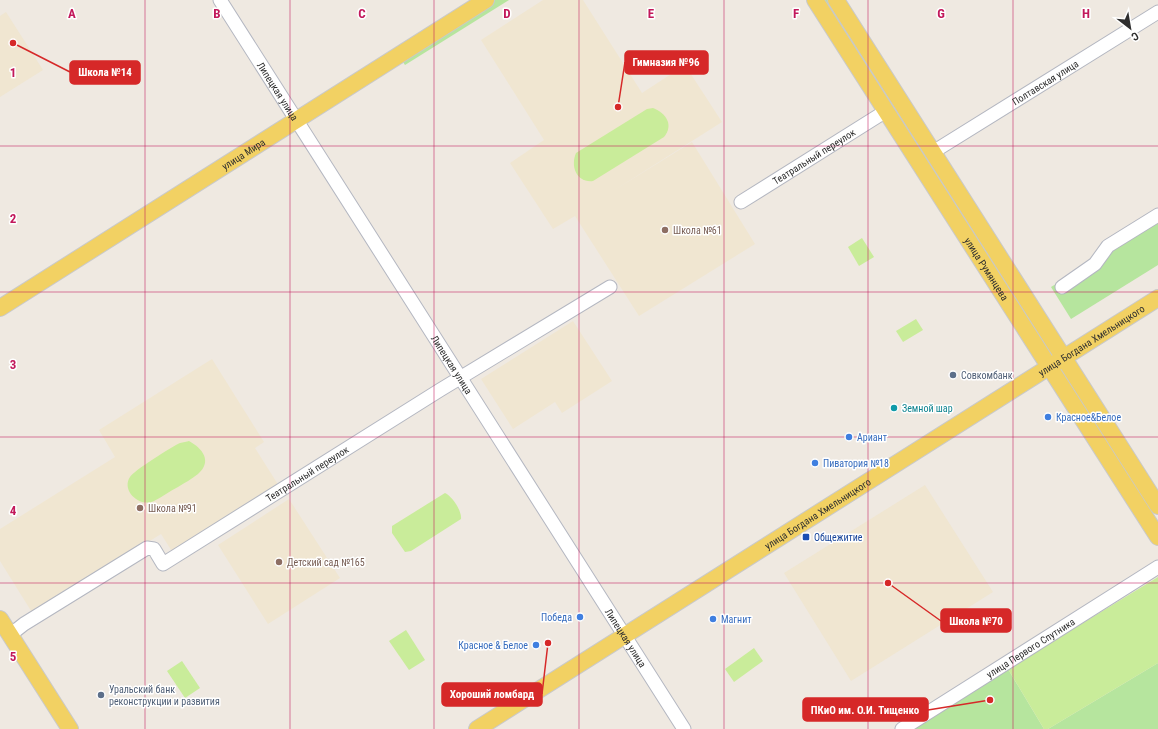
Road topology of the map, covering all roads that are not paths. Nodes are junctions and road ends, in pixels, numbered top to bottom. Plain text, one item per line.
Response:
1 (220, 0) edge
2 (486, 0) edge
3 (816, 0) edge
4 (841, 2) edge
5 (1158, 12) edge
6 (886, 111) junction
7 (296, 121) junction
8 (933, 152) junction
9 (740, 202) dead end
10 (1158, 215) edge
11 (610, 287) dead end
12 (1062, 287) dead end
13 (1158, 298) edge
14 (0, 308) edge
15 (1064, 357) junction
16 (1050, 366) junction
17 (461, 377) junction
18 (1158, 506) edge
19 (1158, 537) edge
20 (1158, 567) edge
21 (0, 619) edge
22 (10, 635) junction
23 (625, 635) junction
24 (70, 729) edge
25 (477, 729) edge
26 (684, 729) edge
27 (902, 729) edge

1 - 7 street, Липецкая улица
2 - 7 main road, улица Мира
3 - 6 main road, улица Румянцева
4 - 8 main road, улица Румянцева
5 - 8 street, Полтавская улица
6 - 9 street, Театральный переулок
6 - 16 main road, улица Румянцева
7 - 14 main road, улица Мира
7 - 17 street, Липецкая улица
8 - 15 main road, улица Румянцева
10 - 12 street
11 - 17 street, Театральный переулок
13 - 15 main road, улица Богдана Хмельницкого
15 - 16 main road, улица Богдана Хмельницкого
15 - 18 main road, улица Румянцева
16 - 19 main road, улица Румянцева
16 - 23 main road, улица Богдана Хмельницкого
17 - 22 street, Театральный переулок
17 - 23 street, Липецкая улица
20 - 27 street, улица Первого Спутника
21 - 22 main road
22 - 24 main road
23 - 25 main road, улица Богдана Хмельницкого
23 - 26 street, Липецкая улица

